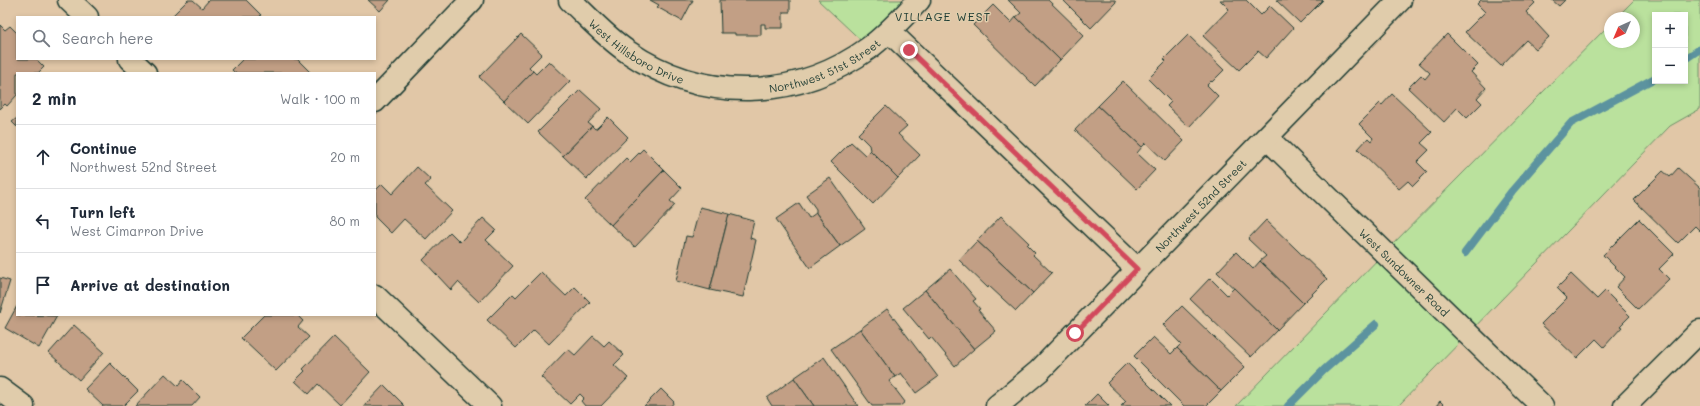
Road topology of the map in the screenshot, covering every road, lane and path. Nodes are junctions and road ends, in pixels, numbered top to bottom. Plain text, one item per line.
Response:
1 (69, 0) edge
2 (472, 0) edge
3 (570, 0) edge
4 (919, 0) edge
5 (1400, 0) edge
6 (86, 16) edge
7 (889, 31) junction
8 (131, 60) edge
9 (143, 72) edge
10 (713, 88) joint
11 (376, 100) edge
12 (1267, 138) junction
13 (1137, 269) junction
14 (376, 297) edge
15 (1700, 331) edge
16 (0, 389) edge
17 (22, 406) edge
18 (490, 406) edge
19 (997, 406) edge
20 (1542, 406) edge
21 (1625, 406) edge

1 - 6 street
2 - 11 street
3 - 10 street, West Hillsboro Drive
4 - 7 street, Northwest 51st Street
5 - 12 street, Northwest 52nd Street
7 - 10 street, Northwest 51st Street
7 - 13 street
8 - 9 street
12 - 13 street, Northwest 52nd Street
12 - 20 street, West Sundowner Road
13 - 19 street, Northwest 52nd Street
14 - 18 street
15 - 21 street
16 - 17 street

